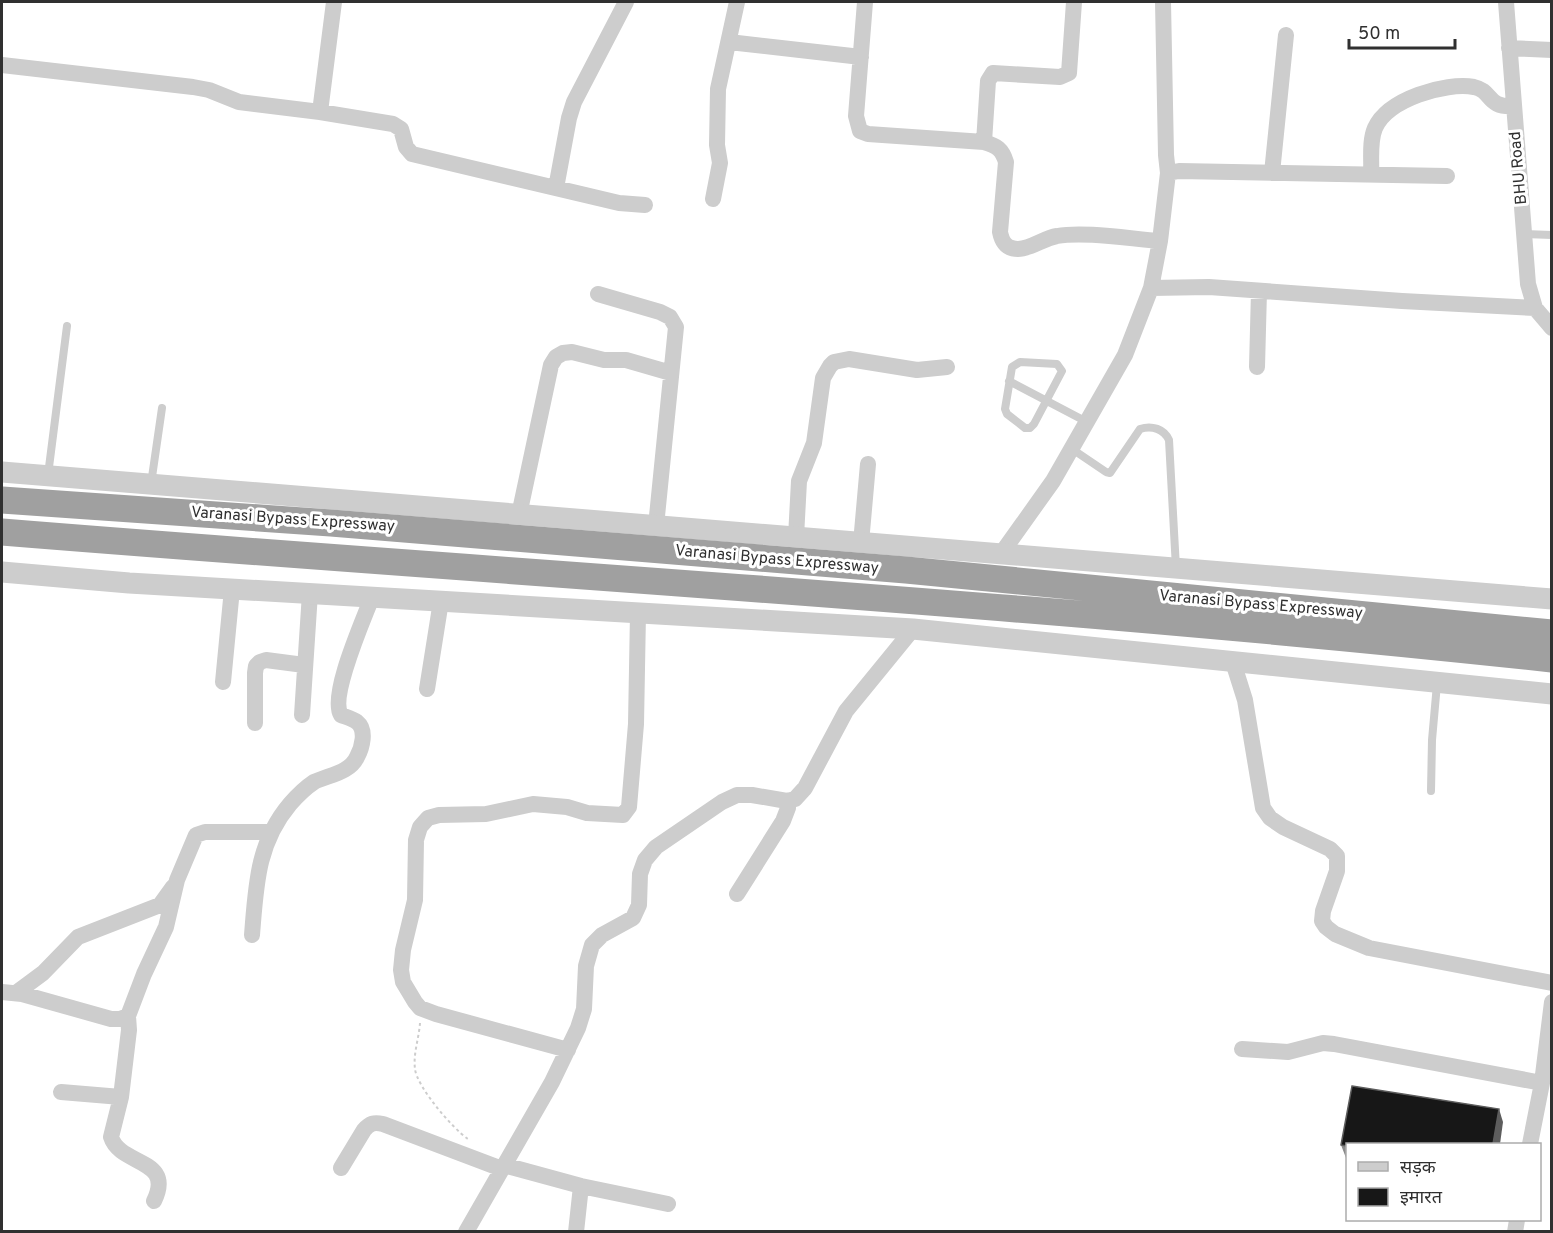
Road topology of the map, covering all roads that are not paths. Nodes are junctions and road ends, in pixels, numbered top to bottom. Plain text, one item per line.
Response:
1 (334, 2) edge
2 (627, 2) edge
3 (737, 2) edge
4 (865, 2) edge
5 (1074, 2) edge
6 (1163, 2) edge
7 (1506, 2) edge
8 (1286, 35) dead end
9 (729, 42) junction
10 (1509, 48) junction
11 (1551, 50) edge
12 (861, 57) junction
13 (2, 65) edge
14 (1514, 106) junction
15 (320, 112) junction
16 (984, 142) junction
17 (1168, 173) junction
18 (1272, 173) junction
19 (1371, 175) junction
20 (1447, 176) dead end
21 (556, 188) junction
22 (713, 199) dead end
23 (645, 205) dead end
24 (1524, 234) junction
25 (1551, 236) edge
26 (1160, 241) junction
27 (1151, 288) junction
28 (1259, 291) junction
29 (598, 294) dead end
30 (1535, 308) junction
31 (1550, 324) edge
32 (68, 326) dead end
33 (947, 368) dead end
34 (1257, 368) dead end
35 (671, 373) junction
36 (1009, 381) junction
37 (1048, 401) junction
38 (162, 408) dead end
39 (1087, 422) junction
40 (1072, 448) junction
41 (867, 464) dead end
42 (2, 472) edge
43 (48, 476) junction
44 (151, 484) junction
45 (2, 500) edge
46 (519, 515) junction
47 (656, 526) junction
48 (2, 532) edge
49 (796, 537) junction
50 (861, 543) junction
51 (1001, 554) junction
52 (1176, 568) junction
53 (2, 572) edge
54 (232, 589) junction
55 (310, 593) junction
56 (372, 597) junction
57 (1551, 598) edge
58 (441, 601) junction
59 (638, 613) junction
60 (913, 628) junction
61 (1551, 633) edge
62 (1551, 659) edge
63 (1233, 662) junction
64 (304, 665) junction
65 (224, 682) dead end
66 (1437, 682) junction
67 (427, 689) dead end
68 (1551, 694) edge
69 (302, 715) dead end
70 (255, 723) dead end
71 (1431, 791) dead end
72 (787, 801) junction
73 (271, 832) junction
74 (177, 880) junction
75 (737, 894) dead end
76 (252, 935) dead end
77 (1551, 983) edge
78 (9, 992) edge
79 (1551, 1002) edge
80 (128, 1016) junction
81 (1550, 1027) edge
82 (1242, 1049) dead end
83 (568, 1050) junction
84 (1542, 1083) junction
85 (61, 1092) dead end
86 (121, 1097) junction
87 (1530, 1143) edge
88 (503, 1167) junction
89 (341, 1168) dead end
90 (581, 1186) junction
91 (154, 1201) dead end
92 (668, 1204) dead end
93 (466, 1232) edge
94 (576, 1232) edge

1 - 15 street
2 - 21 street
3 - 9 street
4 - 12 street
5 - 16 street
6 - 17 street
7 - 10 street, BHU Road
8 - 18 street
9 - 12 street
9 - 22 street
10 - 11 street
10 - 14 street, BHU Road
12 - 16 street
13 - 15 street
14 - 19 street
14 - 24 street, BHU Road
15 - 21 street
16 - 26 street
17 - 18 street
17 - 26 street
18 - 19 street
19 - 20 street
21 - 23 street
24 - 25 lane
24 - 30 street, BHU Road
26 - 27 street
27 - 28 street
27 - 39 street
28 - 30 street
28 - 34 street
29 - 35 street
30 - 31 street, BHU Road
32 - 43 lane
33 - 49 street
35 - 46 street
35 - 47 street
36 - 37 lane
36 - 37 lane
36 - 37 lane
37 - 39 lane
38 - 44 lane
39 - 40 street
40 - 51 street
40 - 52 lane
41 - 50 street
42 - 43 street
43 - 44 street
44 - 46 street
45 - 61 highway, Varanasi Bypass Expressway
46 - 47 street
47 - 49 street
48 - 62 highway, Varanasi Bypass Expressway
49 - 50 street
50 - 51 street
51 - 52 street
52 - 57 street
53 - 54 street
54 - 55 street
54 - 65 street
55 - 56 street
55 - 64 street
56 - 58 street
56 - 73 street
58 - 59 street
58 - 67 street
59 - 60 street
59 - 83 street
60 - 63 street
60 - 72 street
63 - 66 street
63 - 77 street
64 - 69 street
64 - 70 street
66 - 68 street
66 - 71 lane
72 - 75 street
72 - 83 street
73 - 74 street
73 - 76 street
74 - 78 street
74 - 80 street
78 - 80 street
79 - 81 street
80 - 86 street
81 - 84 street
82 - 84 street
83 - 88 street
84 - 87 street
85 - 86 street
86 - 91 street
88 - 89 street
88 - 90 street
88 - 93 street
90 - 92 street
90 - 94 street

